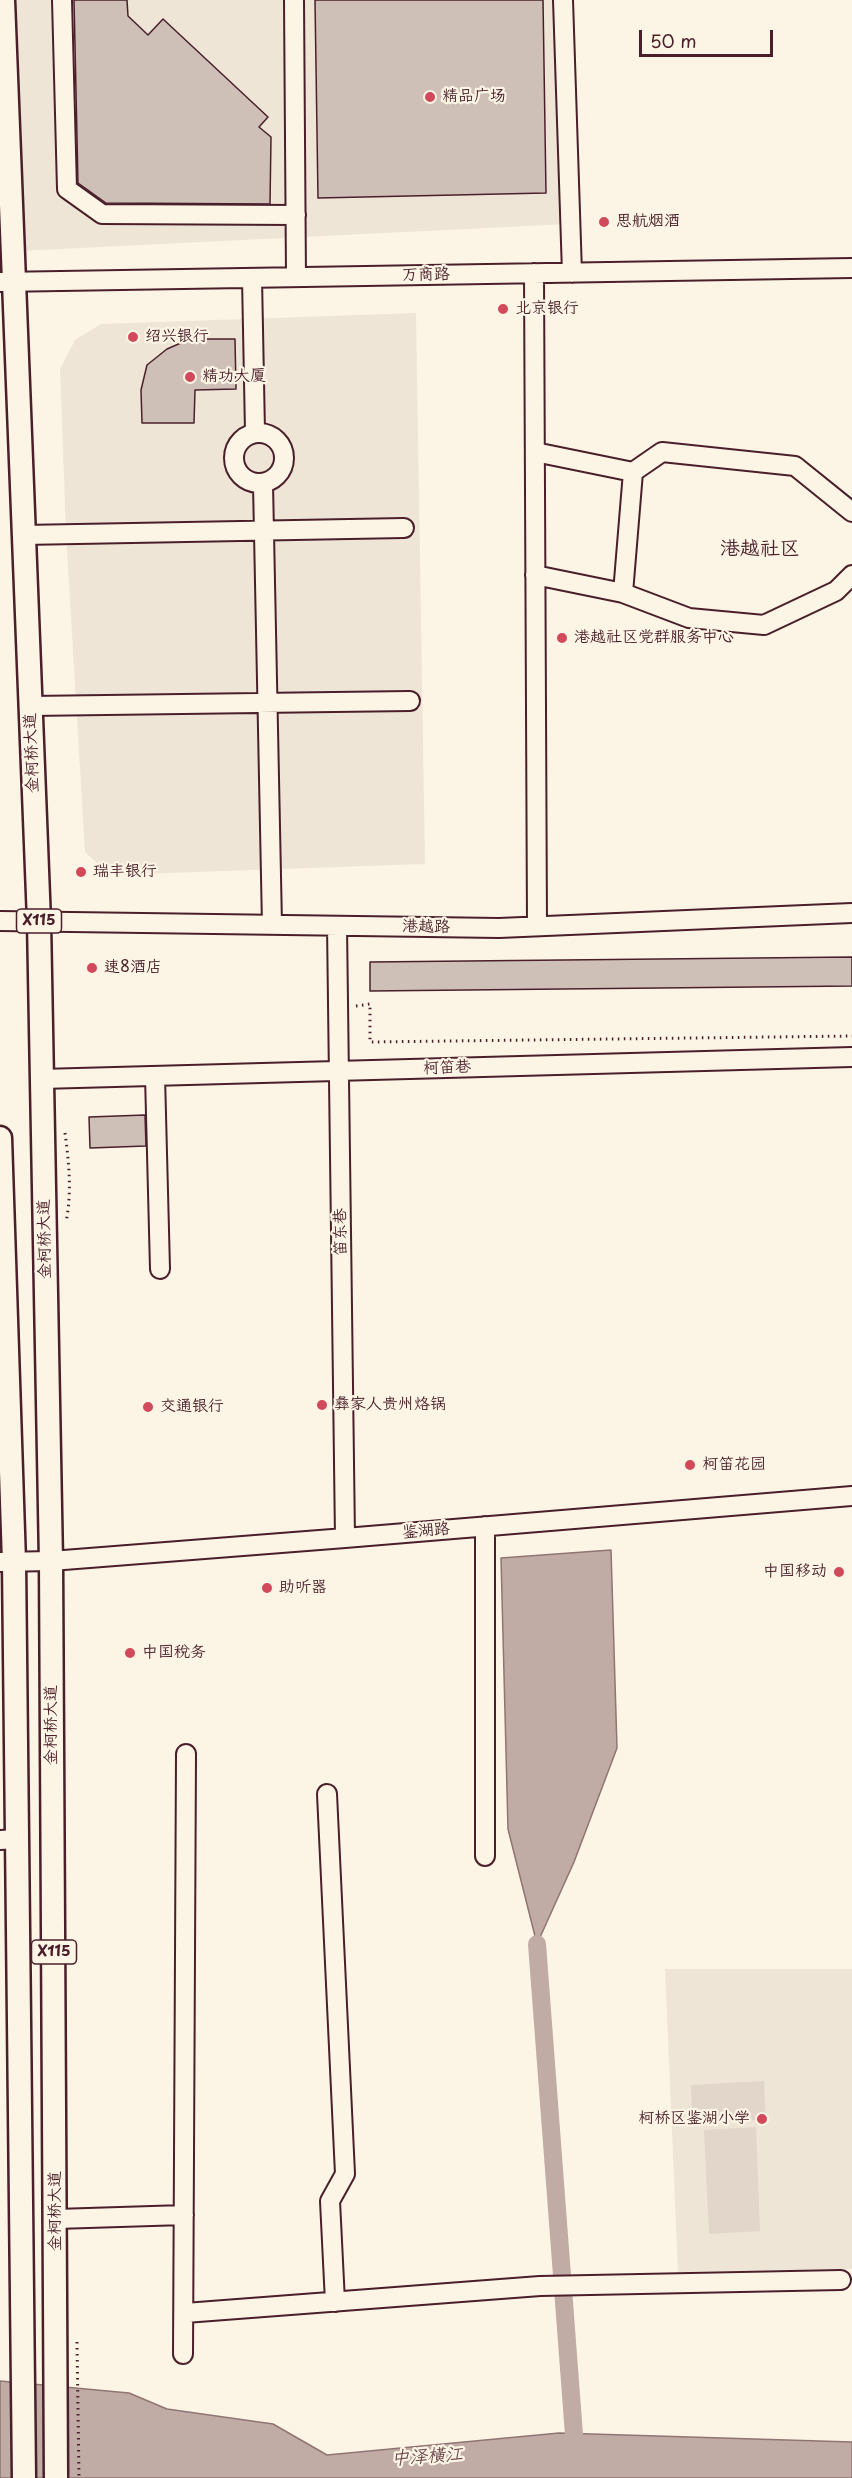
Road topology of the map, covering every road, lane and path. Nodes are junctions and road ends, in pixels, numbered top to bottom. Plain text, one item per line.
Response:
1 (3, 0) edge
2 (62, 0) edge
3 (294, 0) edge
4 (563, 0) edge
5 (296, 215) junction
6 (852, 268) edge
7 (534, 273) junction
8 (572, 273) junction
9 (296, 277) junction
10 (252, 278) junction
11 (6, 282) edge
12 (255, 432) junction
13 (535, 452) junction
14 (633, 472) junction
15 (263, 484) junction
16 (852, 512) edge
17 (404, 528) dead end
18 (264, 530) junction
19 (23, 534) junction
20 (535, 575) junction
21 (852, 575) edge
22 (623, 593) junction
23 (411, 701) dead end
24 (266, 702) junction
25 (30, 706) junction
26 (852, 913) edge
27 (0, 921) edge
28 (39, 921) junction
29 (272, 925) junction
30 (337, 926) junction
31 (537, 926) junction
32 (370, 1004) dead end
33 (852, 1036) edge
34 (852, 1057) edge
35 (339, 1071) junction
36 (155, 1076) junction
37 (41, 1079) junction
38 (0, 1138) edge
39 (160, 1269) dead end
40 (852, 1496) edge
41 (485, 1526) junction
42 (345, 1538) junction
43 (51, 1561) junction
44 (7, 1562) edge
45 (186, 1754) dead end
46 (327, 1794) dead end
47 (8, 1840) edge
48 (485, 1856) dead end
49 (184, 2215) junction
50 (56, 2219) junction
51 (841, 2280) dead end
52 (335, 2302) junction
53 (185, 2313) junction
54 (67, 2345) junction
55 (183, 2354) dead end
56 (24, 2478) edge
57 (57, 2478) edge
58 (79, 2478) edge

1 - 11 main road, 金柯桥大道 / X115
2 - 5 street
3 - 5 street
4 - 8 street
5 - 9 street
6 - 8 street, 万商路
7 - 8 street, 万商路
7 - 9 street, 万商路
7 - 13 street
9 - 10 street, 万商路
10 - 11 street, 万商路
10 - 12 street
11 - 19 main road, 金柯桥大道 / X115
12 - 15 street
12 - 15 street
13 - 14 street
13 - 20 street
14 - 16 street
14 - 22 street
15 - 18 street
17 - 18 street
18 - 19 street
18 - 24 street
19 - 25 main road, 金柯桥大道 / X115
20 - 22 street
20 - 31 street
21 - 22 street
23 - 24 street
24 - 25 street
24 - 29 street
25 - 28 main road, 金柯桥大道 / X115
26 - 31 street, 港越路
27 - 28 street, 港越路
28 - 29 street, 港越路
28 - 37 main road, 金柯桥大道 / X115
29 - 30 street, 港越路
30 - 31 street, 港越路
30 - 35 street, 笛东巷
32 - 33 path
34 - 35 street, 柯笛巷
35 - 36 street, 柯笛巷
35 - 42 street, 笛东巷
36 - 37 street, 柯笛巷
36 - 39 street
37 - 43 main road, 金柯桥大道 / X115
38 - 44 main road, X115
40 - 41 street, 鉴湖路
41 - 42 street, 鉴湖路
41 - 48 street
42 - 43 street, 鉴湖路
43 - 44 street, 鉴湖路
43 - 50 main road, 金柯桥大道 / X115
44 - 47 main road, X115
45 - 49 street
46 - 52 street
47 - 56 main road, X115
49 - 50 street
49 - 53 street
50 - 54 main road, 金柯桥大道 / X115
51 - 52 street
52 - 53 street
53 - 55 street
54 - 57 main road, 金柯桥大道 / X115
54 - 58 path

